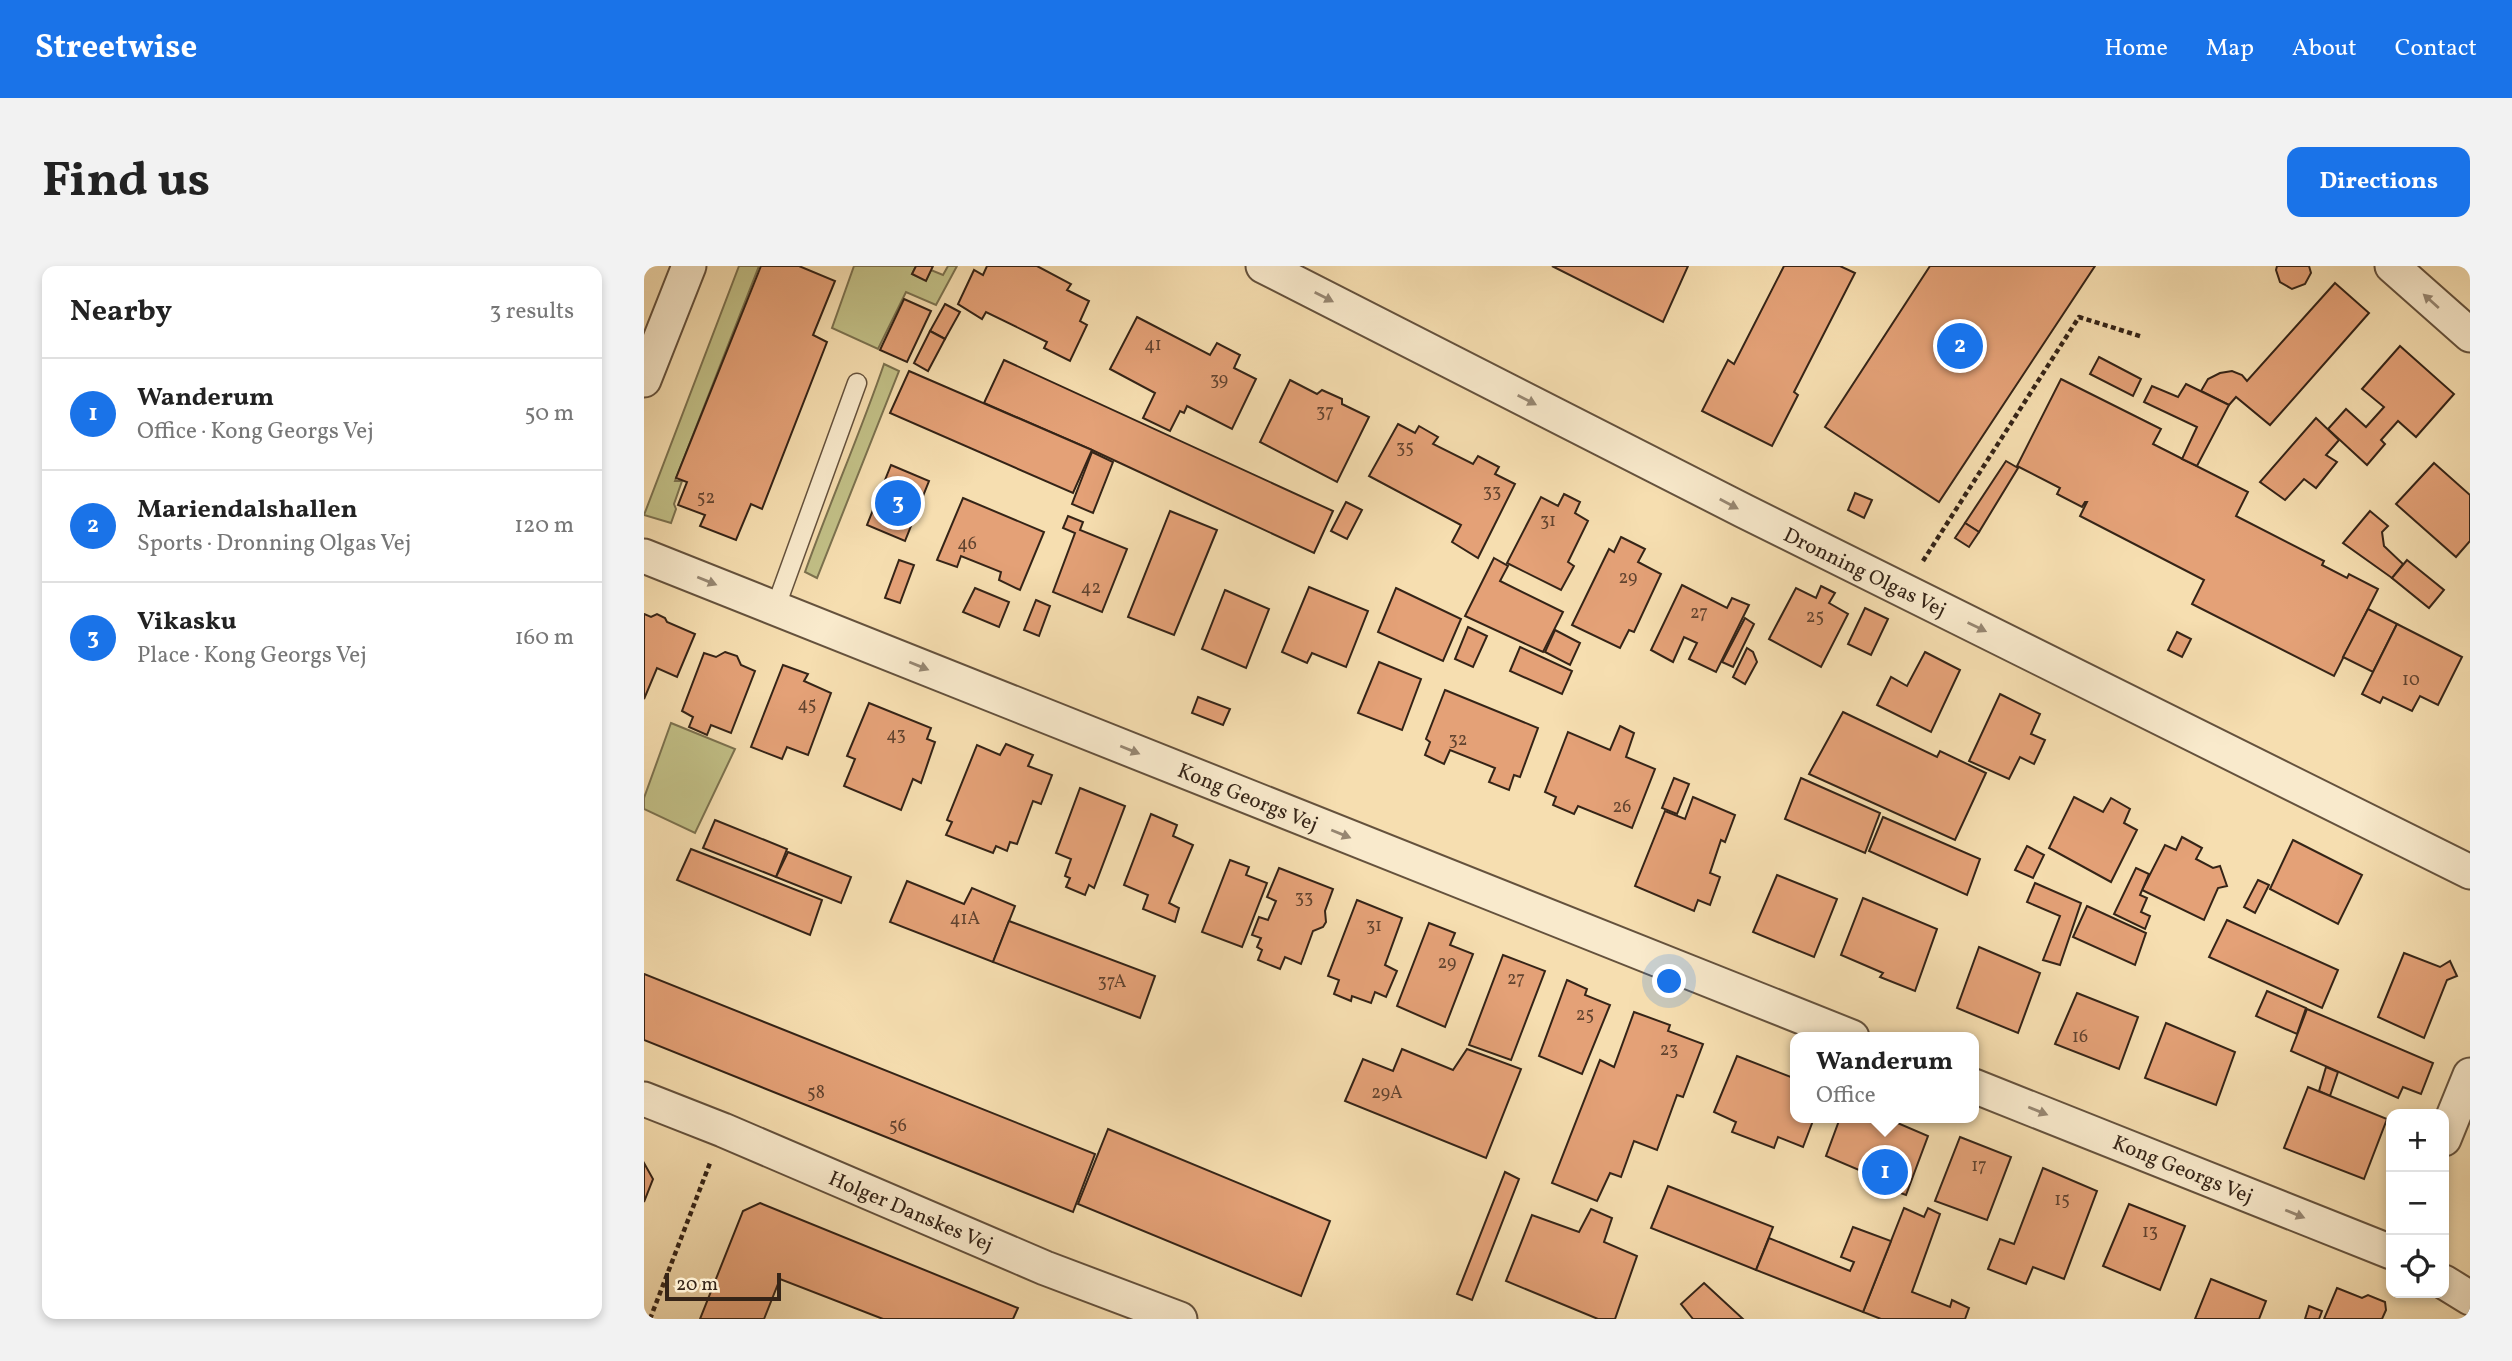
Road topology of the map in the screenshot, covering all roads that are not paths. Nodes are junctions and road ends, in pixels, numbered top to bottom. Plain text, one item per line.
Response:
1 (689, 266) edge
2 (1263, 266) edge
3 (2392, 266) edge
4 (2470, 335) edge
5 (644, 380) edge
6 (857, 383) dead end
7 (644, 556) edge
8 (775, 608) junction
9 (2470, 872) edge
10 (1839, 1032) edge
11 (2470, 1075) edge
12 (1979, 1088) edge
13 (644, 1099) edge
14 (2449, 1127) edge
15 (2386, 1250) edge
16 (2449, 1285) edge
17 (2470, 1298) edge
18 (1180, 1319) edge

1 - 5 street
2 -> 9 street, Dronning Olgas Vej
4 -> 3 street
6 - 8 lane
7 -> 8 street, Kong Georgs Vej
8 -> 10 street, Kong Georgs Vej
11 - 14 street
12 -> 15 street, Kong Georgs Vej
13 - 18 street, Holger Danskes Vej
16 - 17 street

